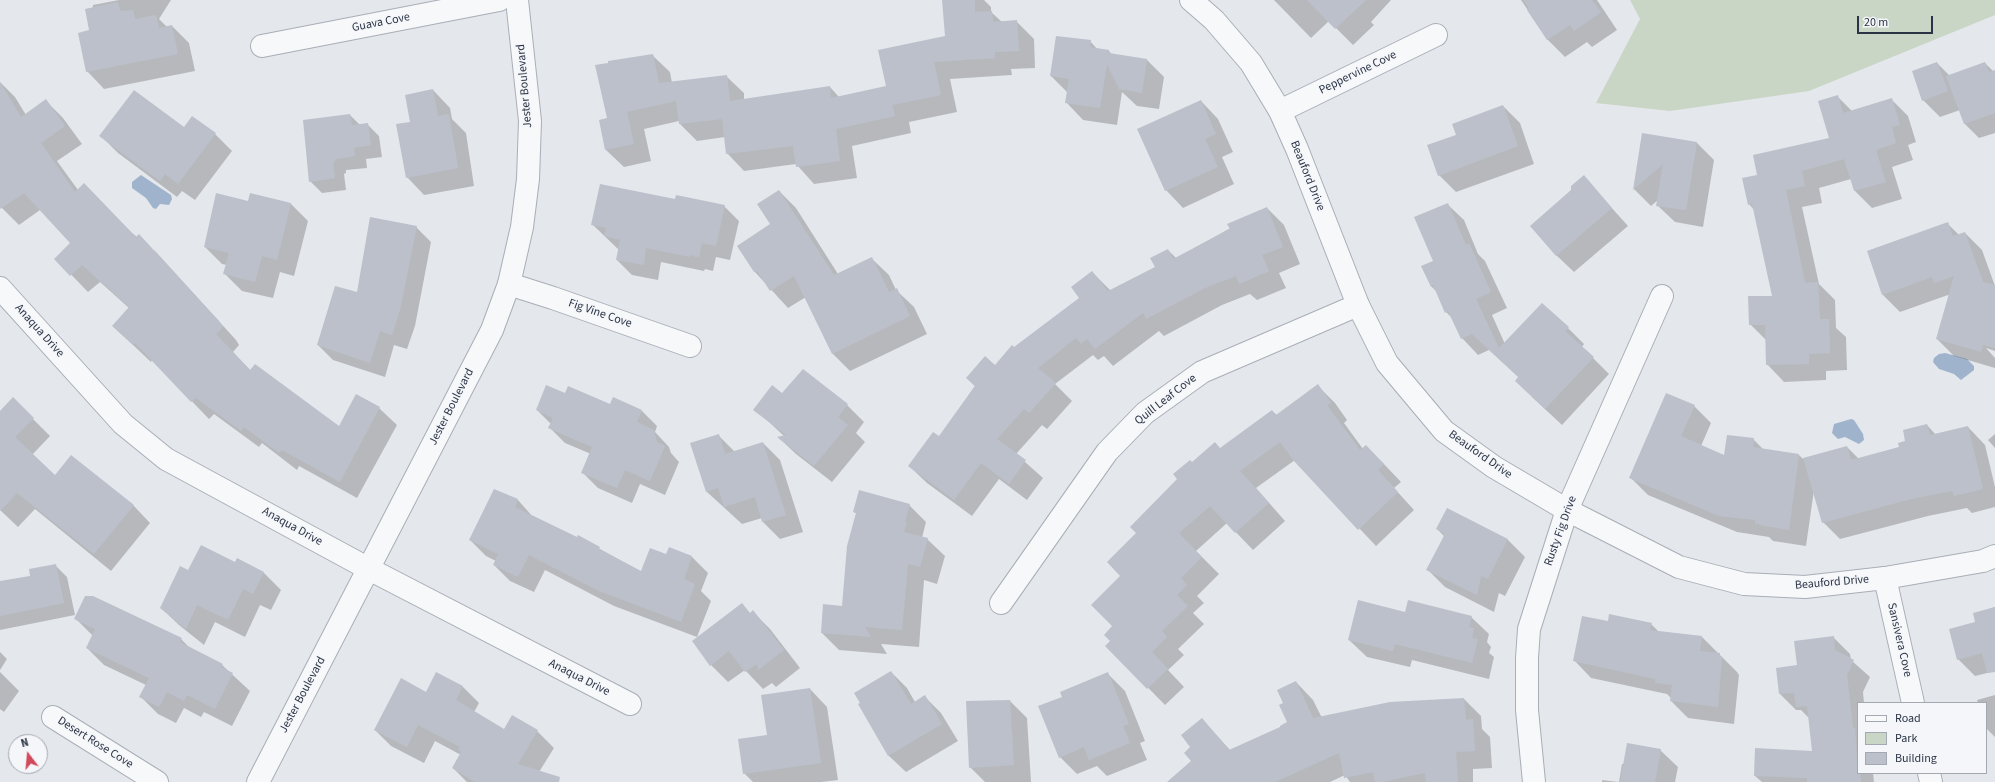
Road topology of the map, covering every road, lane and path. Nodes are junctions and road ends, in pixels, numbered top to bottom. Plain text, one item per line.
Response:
1 (499, 0) edge
2 (517, 0) edge
3 (1191, 0) edge
4 (1436, 35) dead end
5 (262, 46) dead end
6 (1280, 111) junction
7 (509, 284) junction
8 (0, 288) edge
9 (1662, 296) dead end
10 (1358, 305) junction
11 (690, 346) dead end
12 (1567, 510) junction
13 (1995, 556) edge
14 (369, 569) junction
15 (1885, 578) junction
16 (1001, 603) dead end
17 (1913, 702) edge
18 (630, 704) dead end
19 (53, 717) dead end
20 (157, 782) edge
21 (258, 782) edge
22 (1534, 782) edge

1 - 5 street, Guava Cove
2 - 7 street, Jester Boulevard
3 - 6 street, Beauford Drive
4 - 6 street, Peppervine Cove
6 - 10 street, Beauford Drive
7 - 11 street, Fig Vine Cove
7 - 14 street, Jester Boulevard
8 - 14 street, Anaqua Drive
9 - 12 street, Rusty Fig Drive
10 - 12 street, Beauford Drive
10 - 16 street, Quill Leaf Cove
12 - 15 street, Beauford Drive
12 - 22 street, Rusty Fig Drive
13 - 15 street, Beauford Drive
14 - 18 street, Anaqua Drive
14 - 21 street, Jester Boulevard
15 - 17 street, Sansivera Cove
19 - 20 street, Desert Rose Cove

